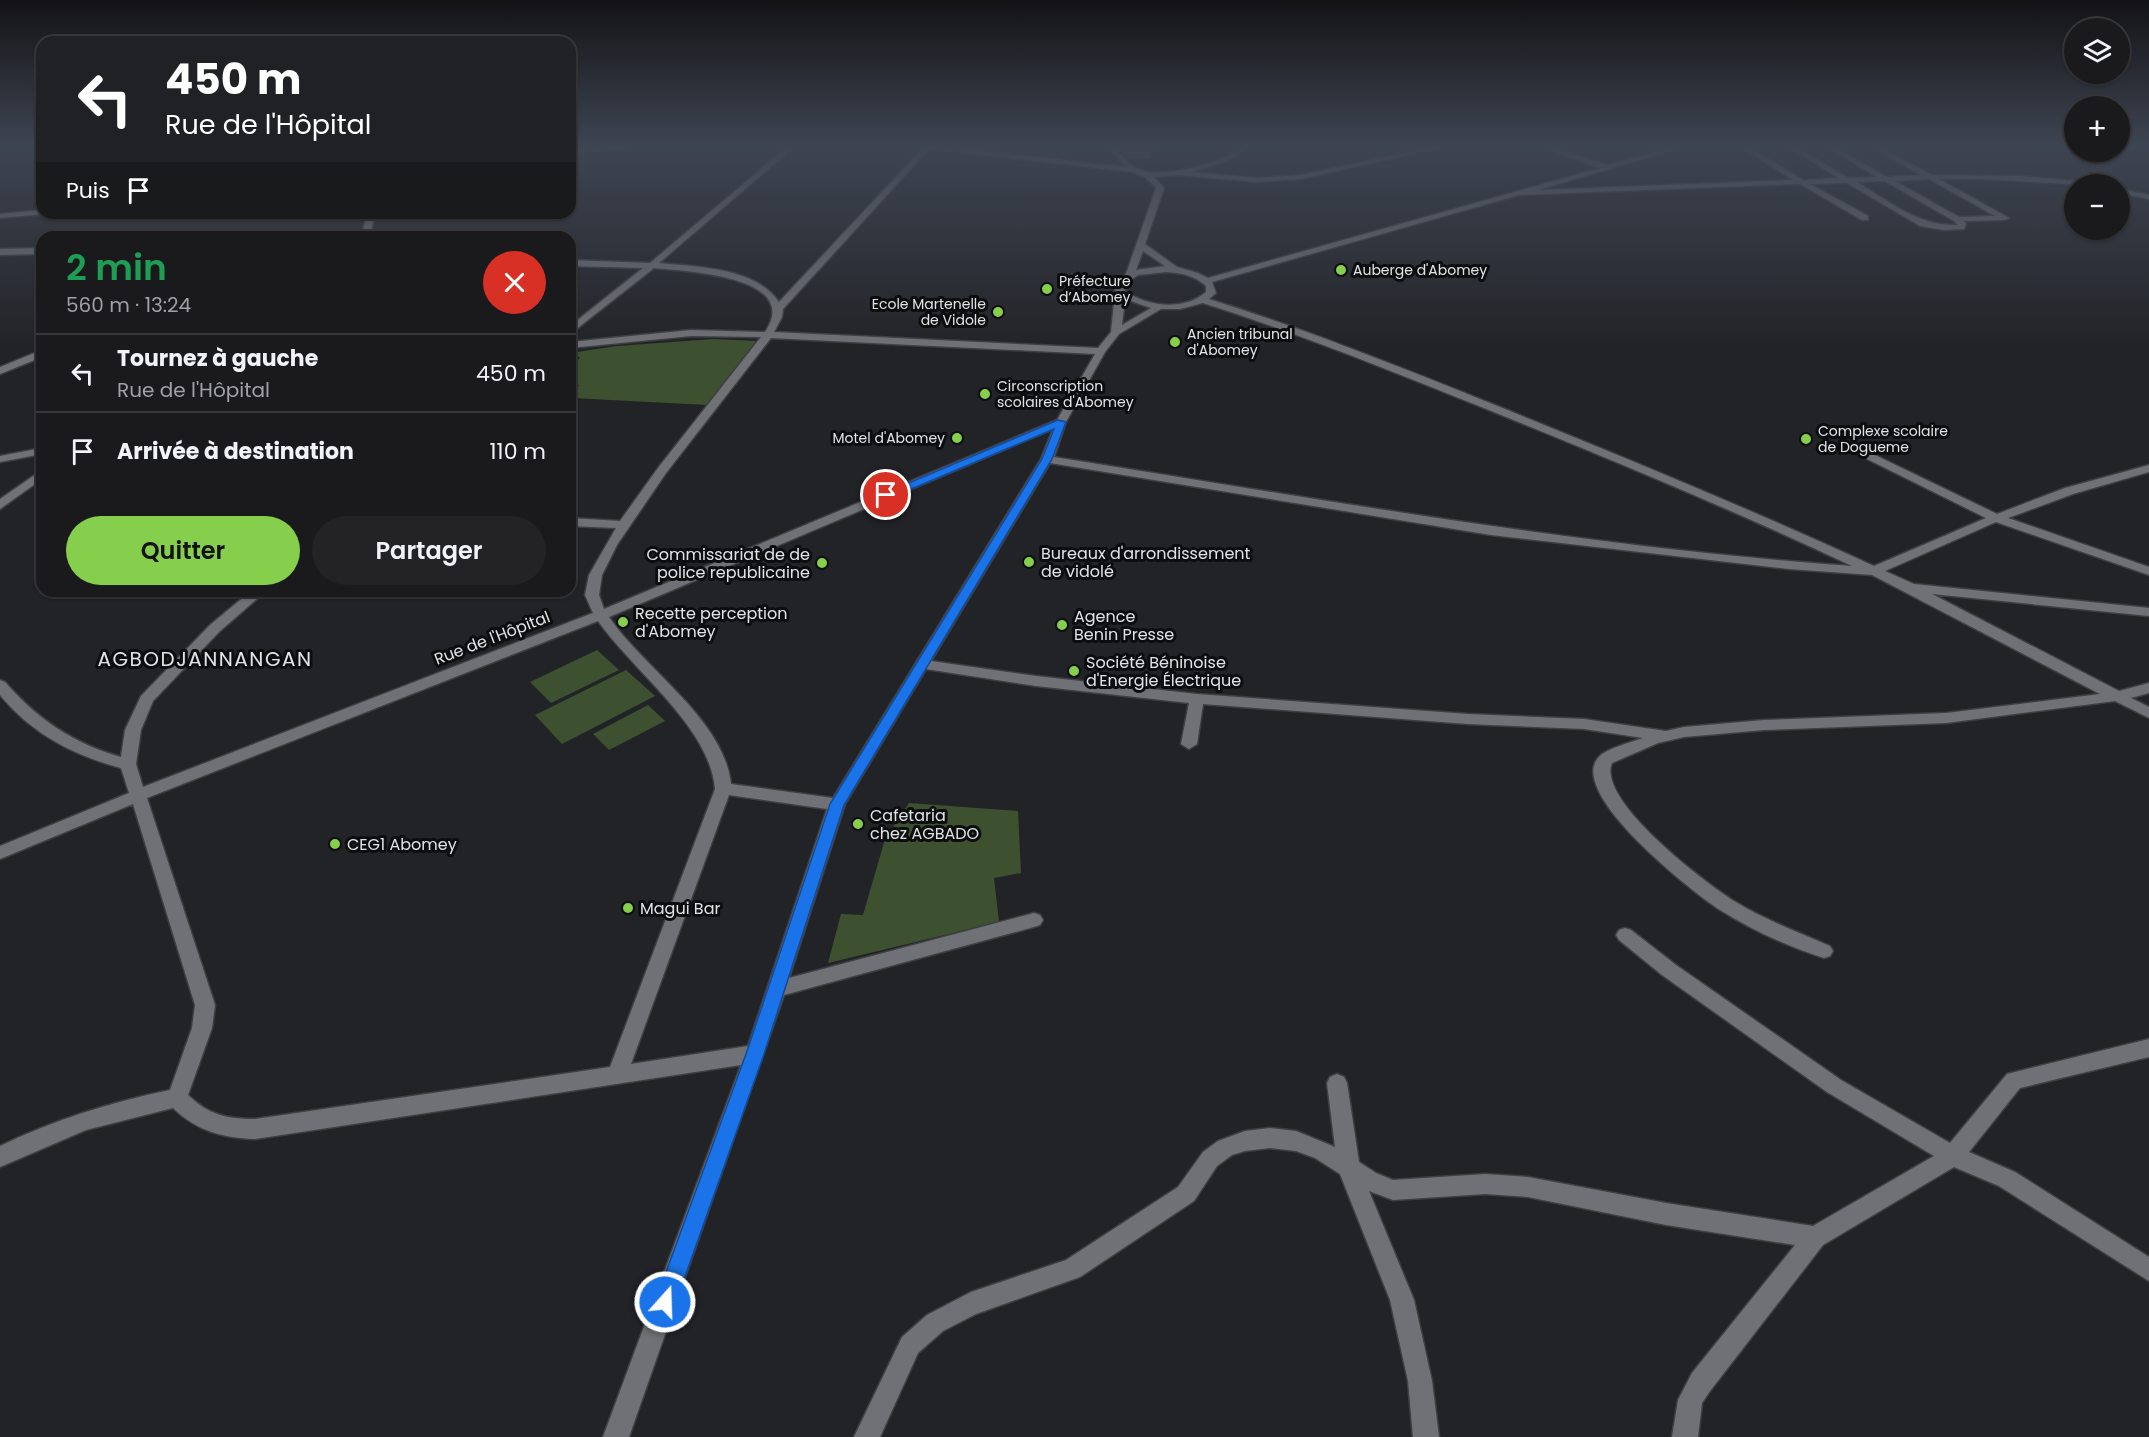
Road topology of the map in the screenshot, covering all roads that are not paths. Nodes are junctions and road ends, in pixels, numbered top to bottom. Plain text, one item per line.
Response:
1 (16, 214) edge
2 (712, 214) edge
3 (866, 214) edge
4 (1151, 214) edge
5 (1441, 214) edge
6 (1858, 214) edge
7 (1906, 214) edge
8 (1948, 214) edge
9 (2001, 214) edge
10 (0, 216) edge
11 (1865, 218) dead end
12 (1957, 219) junction
13 (1140, 245) junction
14 (36, 251) edge
15 (0, 252) edge
16 (576, 263) edge
17 (651, 266) junction
18 (1176, 270) junction
19 (1130, 275) junction
20 (1207, 281) junction
21 (1121, 292) junction
22 (1202, 300) junction
23 (1160, 306) junction
24 (779, 308) junction
25 (576, 327) edge
26 (1116, 332) junction
27 (768, 334) junction
28 (576, 344) edge
29 (1101, 351) junction
30 (36, 356) edge
31 (0, 371) edge
32 (1061, 422) junction
33 (36, 451) edge
34 (1870, 457) dead end
35 (0, 459) edge
36 (1047, 459) junction
37 (2149, 468) edge
38 (36, 478) edge
39 (0, 505) edge
40 (1996, 518) junction
41 (576, 522) edge
42 (624, 525) junction
43 (1874, 571) junction
44 (2149, 571) edge
45 (1909, 587) junction
46 (252, 597) edge
47 (2149, 612) edge
48 (601, 615) junction
49 (921, 664) junction
50 (0, 686) edge
51 (2149, 688) edge
52 (2119, 696) junction
53 (1197, 699) junction
54 (2149, 712) edge
55 (1666, 736) junction
56 (1189, 744) dead end
57 (128, 764) junction
58 (723, 789) junction
59 (137, 796) junction
60 (837, 804) junction
61 (0, 853) edge
62 (1034, 920) dead end
63 (1625, 935) dead end
64 (1824, 951) dead end
65 (777, 989) junction
66 (2149, 1048) edge
67 (755, 1054) junction
68 (618, 1073) junction
69 (1337, 1083) dead end
70 (177, 1098) junction
71 (1953, 1156) junction
72 (0, 1157) edge
73 (1349, 1169) junction
74 (1815, 1237) junction
75 (2149, 1270) edge
76 (616, 1437) edge
77 (867, 1437) edge
78 (1426, 1437) edge
79 (1685, 1437) edge

1 - 10 street
2 - 17 street
3 - 24 street
4 - 13 street
5 - 20 street
6 - 11 street
7 - 12 street
8 - 12 street
9 - 12 street
13 - 18 street
13 - 19 street
14 - 15 street
16 - 17 street
17 - 24 street
17 - 25 street
18 - 19 street
18 - 20 street
19 - 21 street
20 - 22 street
21 - 23 street
21 - 26 street
22 - 23 street
22 - 43 street
23 - 26 street
24 - 27 street
26 - 29 street
27 - 28 street
27 - 29 street
27 - 42 street
29 - 32 street
30 - 31 street
32 - 36 street
32 - 48 street, Rue de l'Hôpital
33 - 35 street
34 - 40 street
36 - 43 street
36 - 49 street
37 - 40 street
38 - 39 street
40 - 43 street
40 - 44 street
41 - 42 street
42 - 48 street
43 - 45 street
45 - 47 street
45 - 52 street
46 - 57 street
48 - 58 street
48 - 59 street, Rue de l'Hôpital
49 - 53 street
49 - 60 street
50 - 57 street
51 - 52 street
52 - 54 street
52 - 55 street
53 - 55 street
53 - 56 street
55 - 64 street
57 - 59 street
58 - 60 street
58 - 68 street
59 - 61 street, Rue de l'Hôpital
59 - 70 street
60 - 65 street
62 - 65 street
63 - 71 street
65 - 67 street
66 - 71 street
67 - 68 street
67 - 76 street
68 - 70 street
69 - 73 street
70 - 72 street
71 - 74 street
71 - 75 street
73 - 74 street
73 - 77 street
73 - 78 street
74 - 79 street

